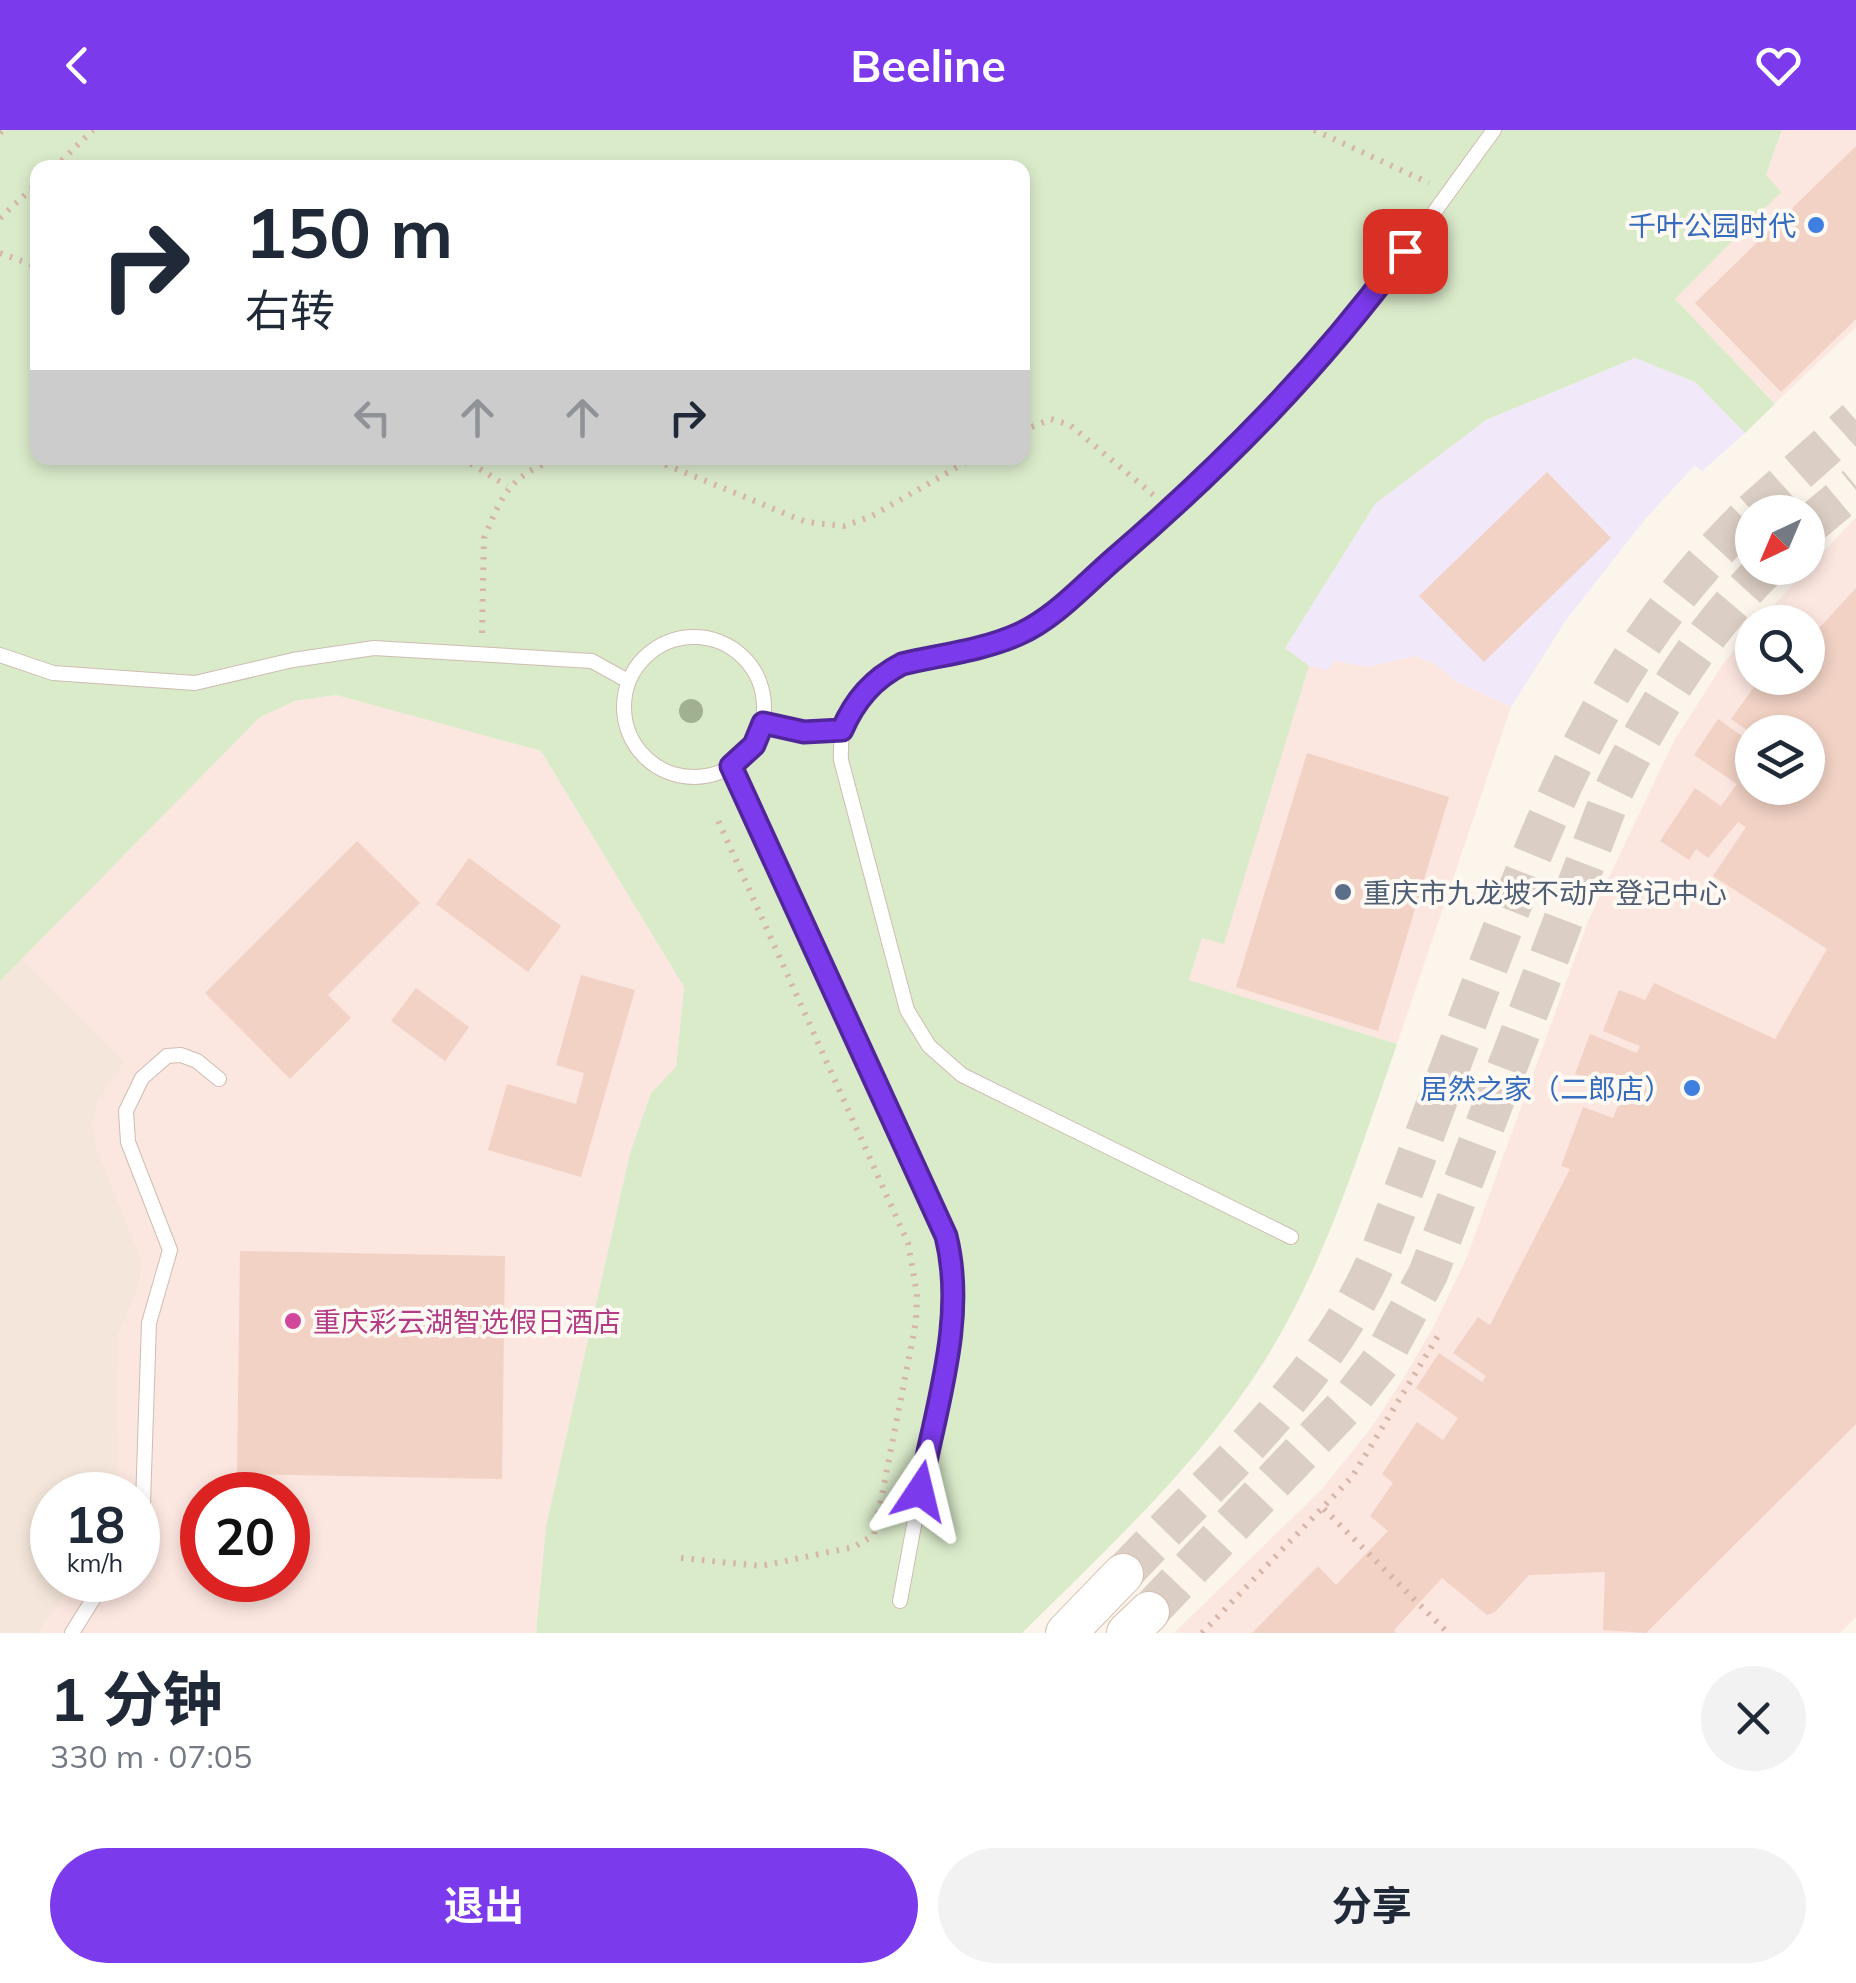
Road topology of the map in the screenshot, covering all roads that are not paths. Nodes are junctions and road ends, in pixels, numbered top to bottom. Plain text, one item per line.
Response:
1 (1494, 130) edge
2 (0, 655) edge
3 (628, 681) junction
4 (763, 723) junction
5 (842, 730) junction
6 (731, 766) junction
7 (220, 1079) dead end
8 (1290, 1237) dead end
9 (144, 1472) edge
10 (1123, 1574) tunnel mouth
11 (900, 1601) dead end
12 (91, 1602) edge
13 (72, 1633) edge
14 (1066, 1633) edge

1 - 5 lane
2 - 3 lane
3 - 4 lane
3 - 6 lane
4 - 5 lane
4 - 6 lane
5 - 8 lane
6 - 11 lane
7 - 9 lane
10 - 14 main road
12 - 13 lane

